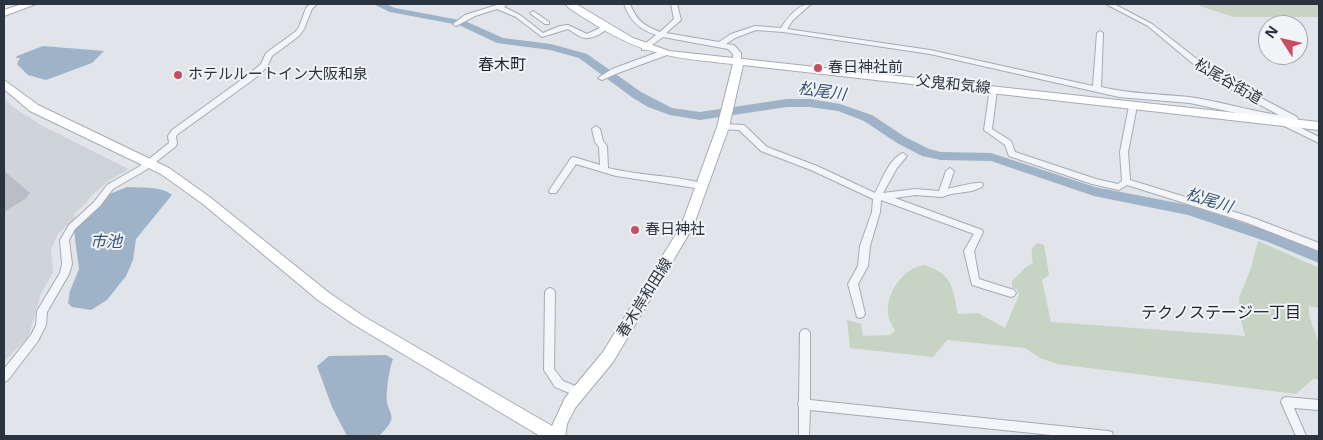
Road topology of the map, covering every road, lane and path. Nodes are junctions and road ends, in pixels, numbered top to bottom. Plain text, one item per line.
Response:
1 (31, 4) edge
2 (314, 4) edge
3 (507, 4) edge
4 (570, 4) edge
5 (626, 4) edge
6 (674, 4) edge
7 (808, 4) edge
8 (1109, 4) edge
9 (498, 7) junction
10 (533, 12) dead end
11 (4, 13) edge
12 (540, 18) junction
13 (547, 23) dead end
14 (456, 24) dead end
15 (528, 24) junction
16 (583, 27) dead end
17 (606, 27) junction
18 (783, 30) junction
19 (576, 31) junction
20 (1100, 33) dead end
21 (662, 34) junction
22 (721, 44) junction
23 (645, 48) junction
24 (664, 53) junction
25 (737, 61) junction
26 (603, 78) dead end
27 (4, 84) edge
28 (1097, 88) junction
29 (993, 90) junction
30 (1133, 106) junction
31 (1293, 122) junction
32 (723, 125) junction
33 (1319, 126) edge
34 (596, 129) dead end
35 (1319, 140) edge
36 (903, 156) dead end
37 (149, 163) junction
38 (604, 170) junction
39 (950, 171) dead end
40 (1126, 182) junction
41 (979, 185) dead end
42 (702, 186) junction
43 (553, 191) dead end
44 (942, 194) junction
45 (879, 196) junction
46 (1319, 247) edge
47 (550, 292) dead end
48 (1011, 293) dead end
49 (860, 314) dead end
50 (805, 332) dead end
51 (4, 377) edge
52 (579, 392) junction
53 (803, 404) junction
54 (1319, 405) edge
55 (556, 436) edge
56 (804, 436) edge
57 (1108, 436) edge
58 (1301, 436) edge

1 - 11 main road
2 - 37 street
3 - 9 street
4 - 17 main road, 父鬼和気線
5 - 21 street
6 - 21 street
7 - 18 street
8 - 31 street, 松尾谷街道
9 - 14 street
9 - 15 street
10 - 12 street
12 - 13 street
12 - 15 street
15 - 19 street
16 - 19 street
17 - 19 street
17 - 23 main road, 父鬼和気線
18 - 22 street
18 - 28 street
20 - 28 street
21 - 22 street
21 - 23 street
22 - 25 street
23 - 24 main road, 父鬼和気線
24 - 25 main road, 父鬼和気線
24 - 26 street
25 - 29 main road, 父鬼和気線
25 - 32 main road, 春木岸和田線
27 - 37 main road
28 - 31 street
29 - 30 main road, 父鬼和気線
29 - 40 street
30 - 31 main road, 父鬼和気線
30 - 40 street
31 - 33 main road, 父鬼和気線
31 - 35 street, 松尾谷街道
32 - 42 main road, 春木岸和田線
32 - 45 street
34 - 38 street
36 - 45 street
37 - 51 street
37 - 55 main road
38 - 42 street
38 - 43 street
39 - 44 street
40 - 46 street
41 - 44 street
42 - 52 main road, 春木岸和田線
44 - 45 street
45 - 48 street
45 - 49 street
47 - 52 street
50 - 53 street
52 - 55 main road, 春木岸和田線
53 - 56 street
53 - 57 street
54 - 58 street

